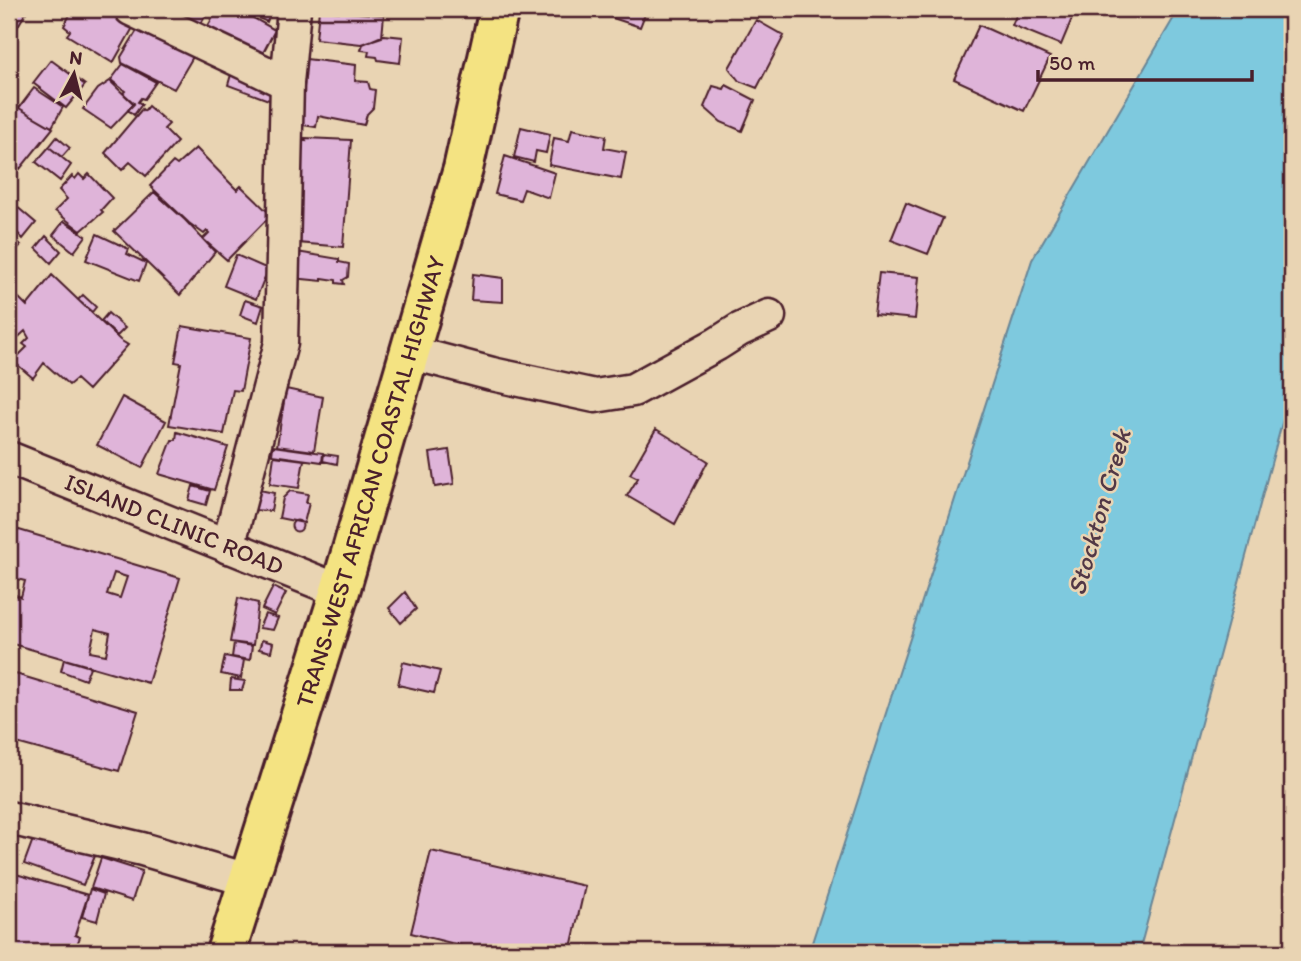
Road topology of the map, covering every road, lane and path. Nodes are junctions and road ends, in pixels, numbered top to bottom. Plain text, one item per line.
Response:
1 (131, 9) edge
2 (294, 9) edge
3 (499, 9) edge
4 (288, 83) junction
5 (769, 317) dead end
6 (409, 352) junction
7 (9, 458) edge
8 (228, 547) junction
9 (340, 591) junction
10 (9, 818) edge
11 (248, 880) junction
12 (226, 952) edge

1 - 4 street
2 - 4 street
3 - 6 highway, TRANS-WEST AFRICAN COASTAL HIGHWAY
4 - 8 street
5 - 6 street
6 - 9 highway, TRANS-WEST AFRICAN COASTAL HIGHWAY
7 - 8 street, ISLAND CLINIC ROAD
8 - 9 street, ISLAND CLINIC ROAD
9 - 11 highway, TRANS-WEST AFRICAN COASTAL HIGHWAY
10 - 11 street
11 - 12 highway, TRANS-WEST AFRICAN COASTAL HIGHWAY

